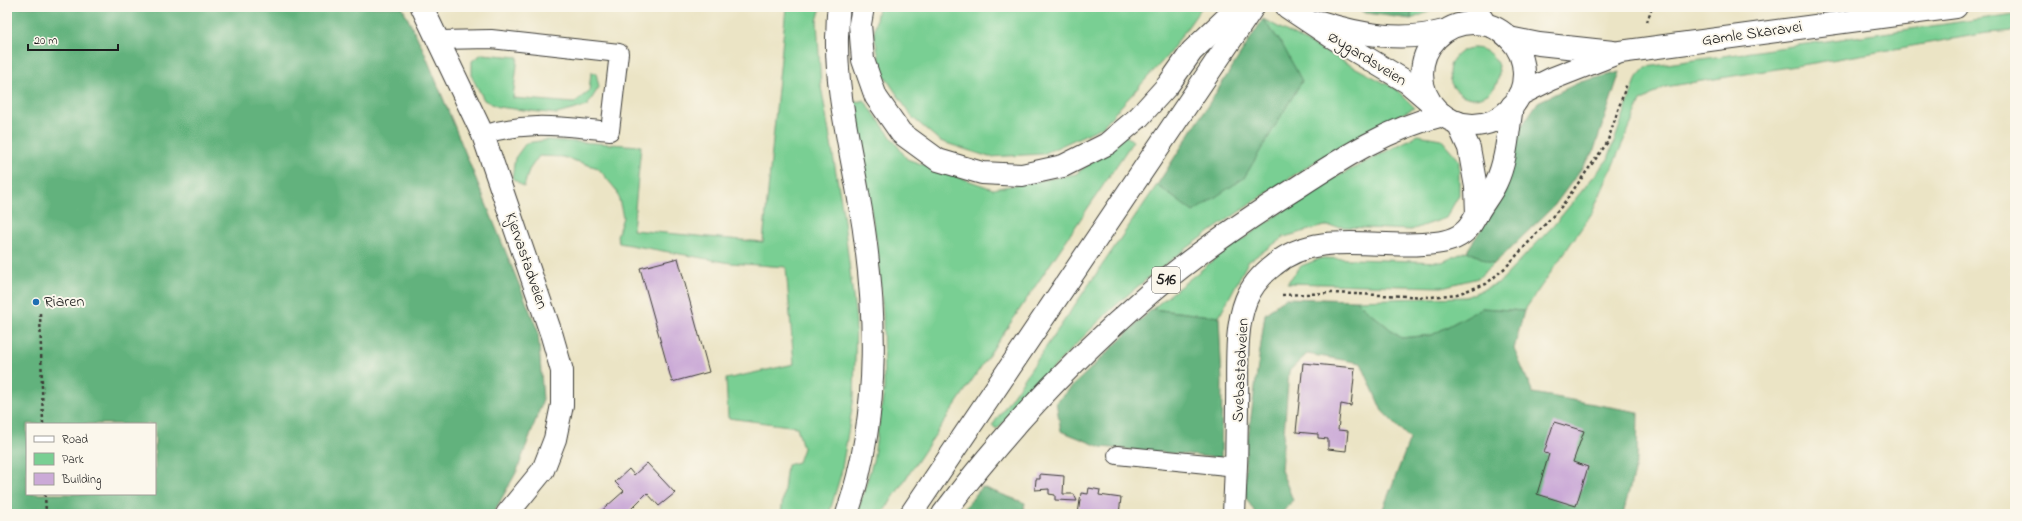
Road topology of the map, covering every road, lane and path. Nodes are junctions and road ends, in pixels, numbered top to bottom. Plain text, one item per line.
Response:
1 (422, 7) edge
2 (839, 7) edge
3 (863, 7) edge
4 (1238, 7) edge
5 (1253, 7) edge
6 (1652, 7) edge
7 (1956, 7) edge
8 (1296, 12) edge
9 (1480, 15) edge
10 (1646, 24) dead end
11 (1444, 31) junction
12 (1335, 33) junction
13 (1509, 38) junction
14 (439, 40) junction
15 (1620, 52) junction
16 (1516, 101) junction
17 (1443, 113) junction
18 (483, 135) junction
19 (1477, 214) junction
20 (40, 313) dead end
21 (43, 423) edge
22 (1116, 456) dead end
23 (1237, 466) junction
24 (45, 495) edge
25 (46, 514) edge
26 (507, 514) edge
27 (847, 514) edge
28 (911, 514) edge
29 (943, 514) edge
30 (1234, 514) edge

1 - 14 main road, Kjervastadveien
2 - 27 main road
3 - 4 main road
5 - 28 main road
6 - 10 path
7 - 15 main road, Gamle Skaravei
8 - 12 main road, Øygardsveien
9 - 11 main road, Øygardsveien
9 - 13 main road, Øygardsveien
11 - 12 main road, Øygardsveien
11 - 17 main road, Øygardsveien
12 - 17 main road, Øygardsveien
13 - 15 main road, Gamle Skaravei
13 - 16 main road, Øygardsveien
14 - 18 main road, Kjervastadveien
14 - 18 lane
15 - 16 main road, Gamle Skaravei
16 - 17 main road
16 - 19 main road, Svebastadveien
17 - 19 main road
17 - 29 main road, 516
18 - 26 main road, Kjervastadveien
19 - 23 main road, Svebastadveien
20 - 21 path
22 - 23 lane
23 - 30 main road, Svebastadveien
24 - 25 path

